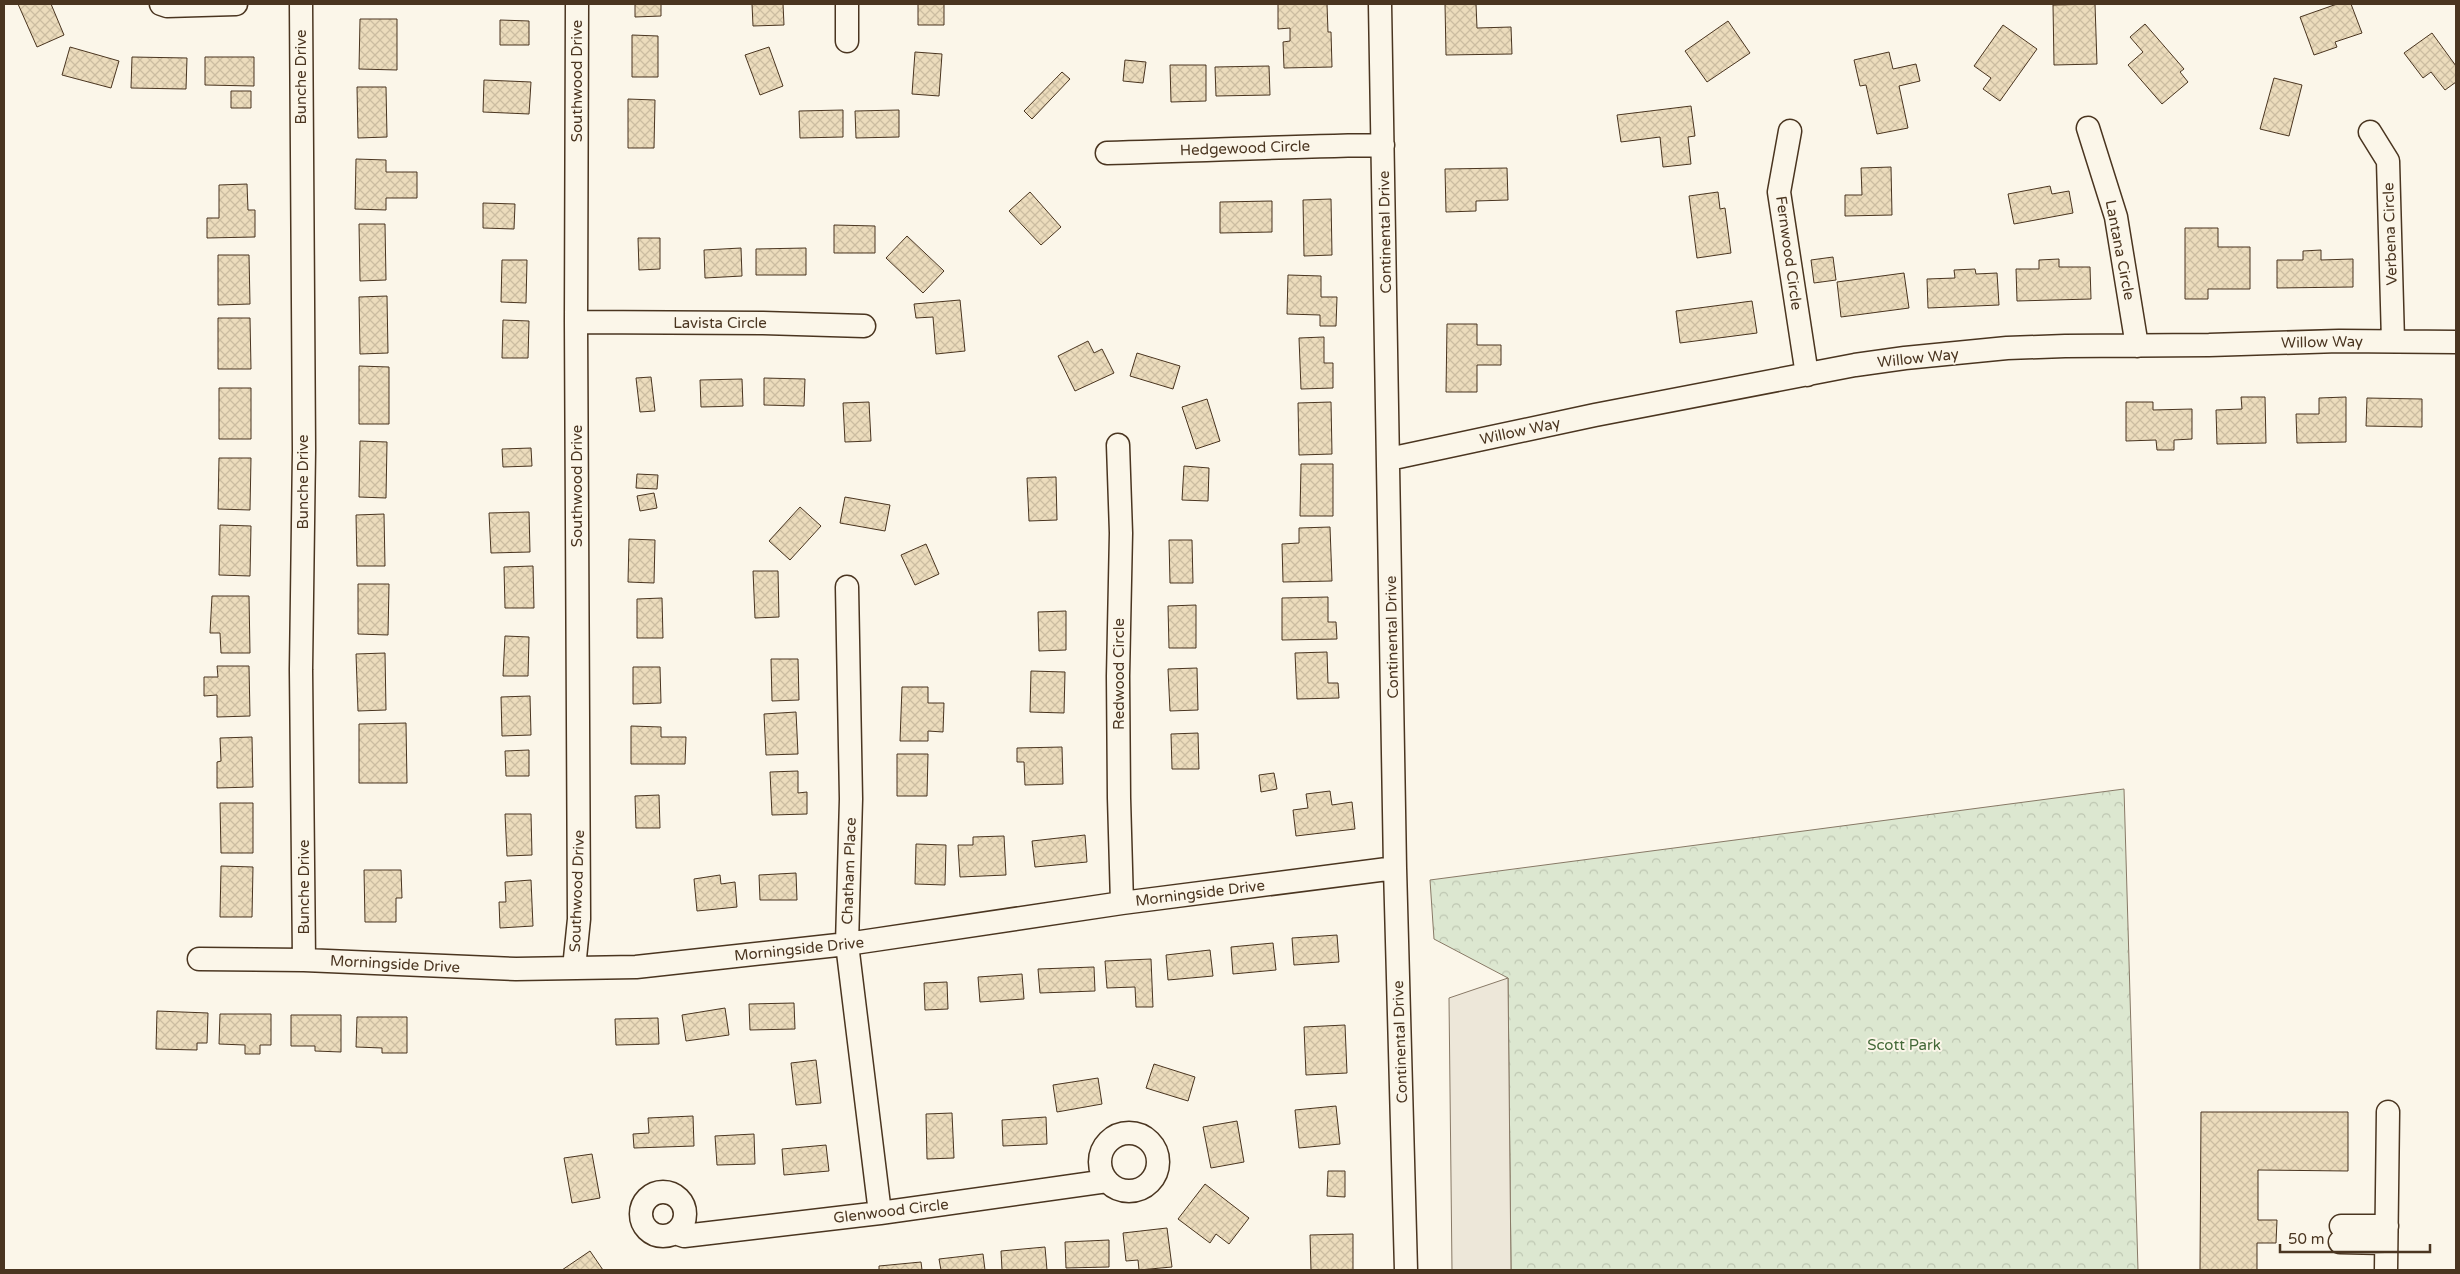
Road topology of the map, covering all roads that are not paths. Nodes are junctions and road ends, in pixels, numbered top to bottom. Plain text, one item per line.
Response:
1 (161, 4) edge
2 (236, 4) edge
3 (301, 4) edge
4 (577, 4) edge
5 (847, 4) edge
6 (1380, 4) edge
7 (847, 41) dead end
8 (2088, 128) dead end
9 (1790, 131) dead end
10 (2370, 132) dead end
11 (1383, 145) junction
12 (1107, 152) dead end
13 (576, 322) junction
14 (864, 326) dead end
15 (2393, 341) junction
16 (2456, 342) edge
17 (2137, 346) junction
18 (1807, 375) junction
19 (1118, 444) dead end
20 (1389, 460) junction
21 (847, 587) dead end
22 (1395, 868) junction
23 (1122, 903) junction
24 (846, 944) junction
25 (199, 959) dead end
26 (304, 960) junction
27 (574, 968) junction
28 (2388, 1112) dead end
29 (1107, 1181) dead end
30 (880, 1213) junction
31 (675, 1233) dead end
32 (2340, 1234) dead end
33 (2387, 1235) junction
34 (1406, 1270) edge
35 (2386, 1270) edge

1 - 2 street
3 - 26 street, Bunche Drive
4 - 13 street, Southwood Drive
5 - 7 street
6 - 11 street, Continental Drive
8 - 17 street, Lantana Circle
9 - 18 street, Fernwood Circle
10 - 15 street, Verbena Circle
11 - 12 street, Hedgewood Circle
11 - 20 street, Continental Drive
13 - 14 street, Lavista Circle
13 - 27 street, Southwood Drive
15 - 16 street, Willow Way
15 - 17 street, Willow Way
17 - 18 street, Willow Way
18 - 20 street, Willow Way
19 - 23 street, Redwood Circle
20 - 22 street, Continental Drive
21 - 24 street, Chatham Place
22 - 23 street, Morningside Drive
22 - 34 street, Continental Drive
23 - 24 street, Morningside Drive
24 - 27 street, Morningside Drive
24 - 30 street, Chatham Place
25 - 26 street, Morningside Drive
26 - 27 street, Morningside Drive
28 - 33 street
29 - 30 street, Glenwood Circle
30 - 31 street, Glenwood Circle
32 - 33 street
33 - 35 street

